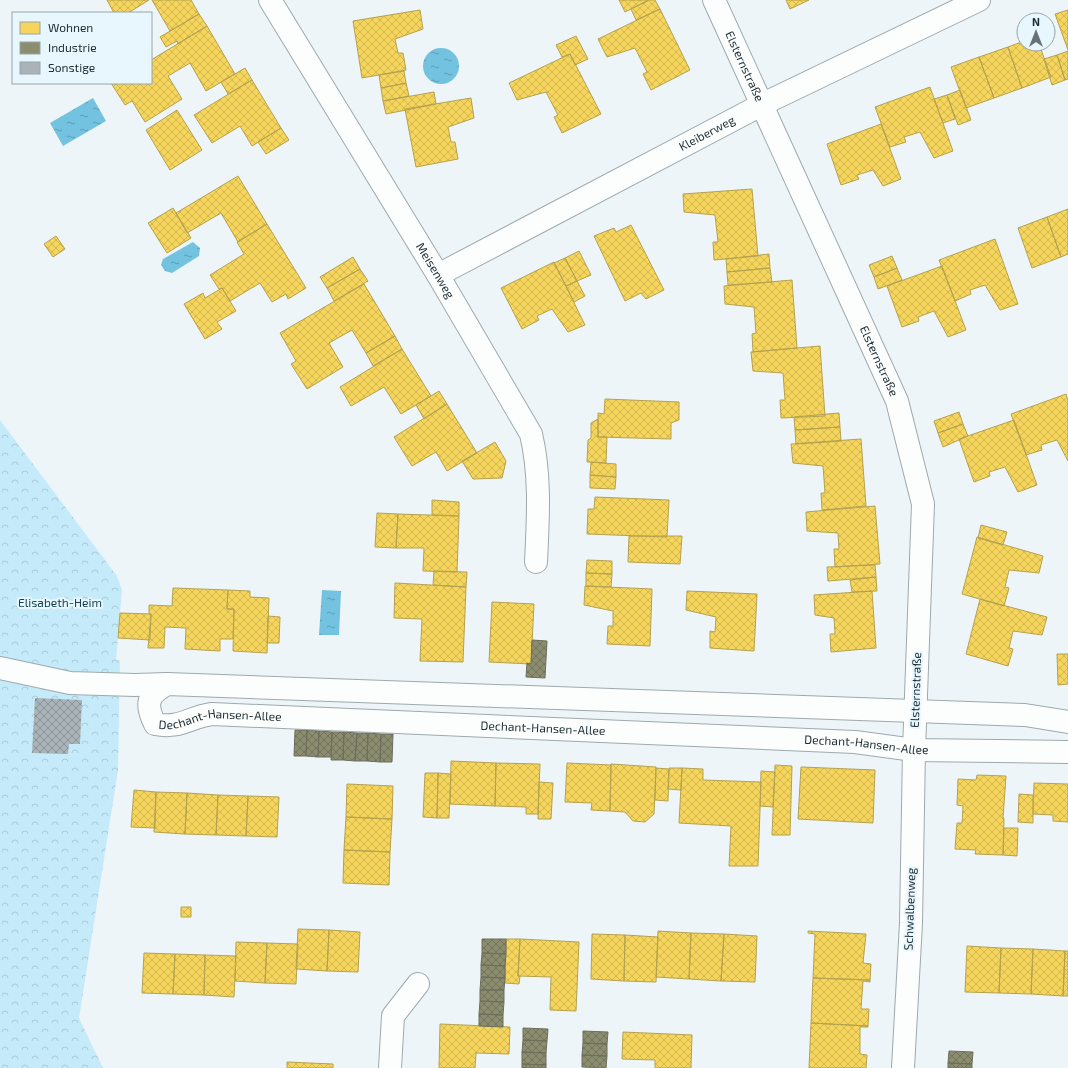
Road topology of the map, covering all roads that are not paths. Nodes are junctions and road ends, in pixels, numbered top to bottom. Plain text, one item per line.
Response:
1 (270, 0) edge
2 (714, 0) edge
3 (979, 0) edge
4 (763, 104) junction
5 (438, 275) junction
6 (536, 562) dead end
7 (0, 668) edge
8 (167, 684) junction
9 (915, 710) junction
10 (1068, 722) edge
11 (914, 750) junction
12 (1068, 752) edge
13 (418, 984) dead end
14 (390, 1068) edge
15 (903, 1068) edge

1 - 5 street, Meisenweg
2 - 4 street, Elsternstraße
3 - 4 street, Kleiberweg
4 - 5 street, Kleiberweg
4 - 9 street, Elsternstraße
5 - 6 street, Meisenweg
7 - 8 street
8 - 9 street
8 - 11 street, Dechant-Hansen-Allee
9 - 10 street
9 - 11 street, Elsternstraße
11 - 12 street, Dechant-Hansen-Allee
11 - 15 street, Schwalbenweg
13 - 14 street

